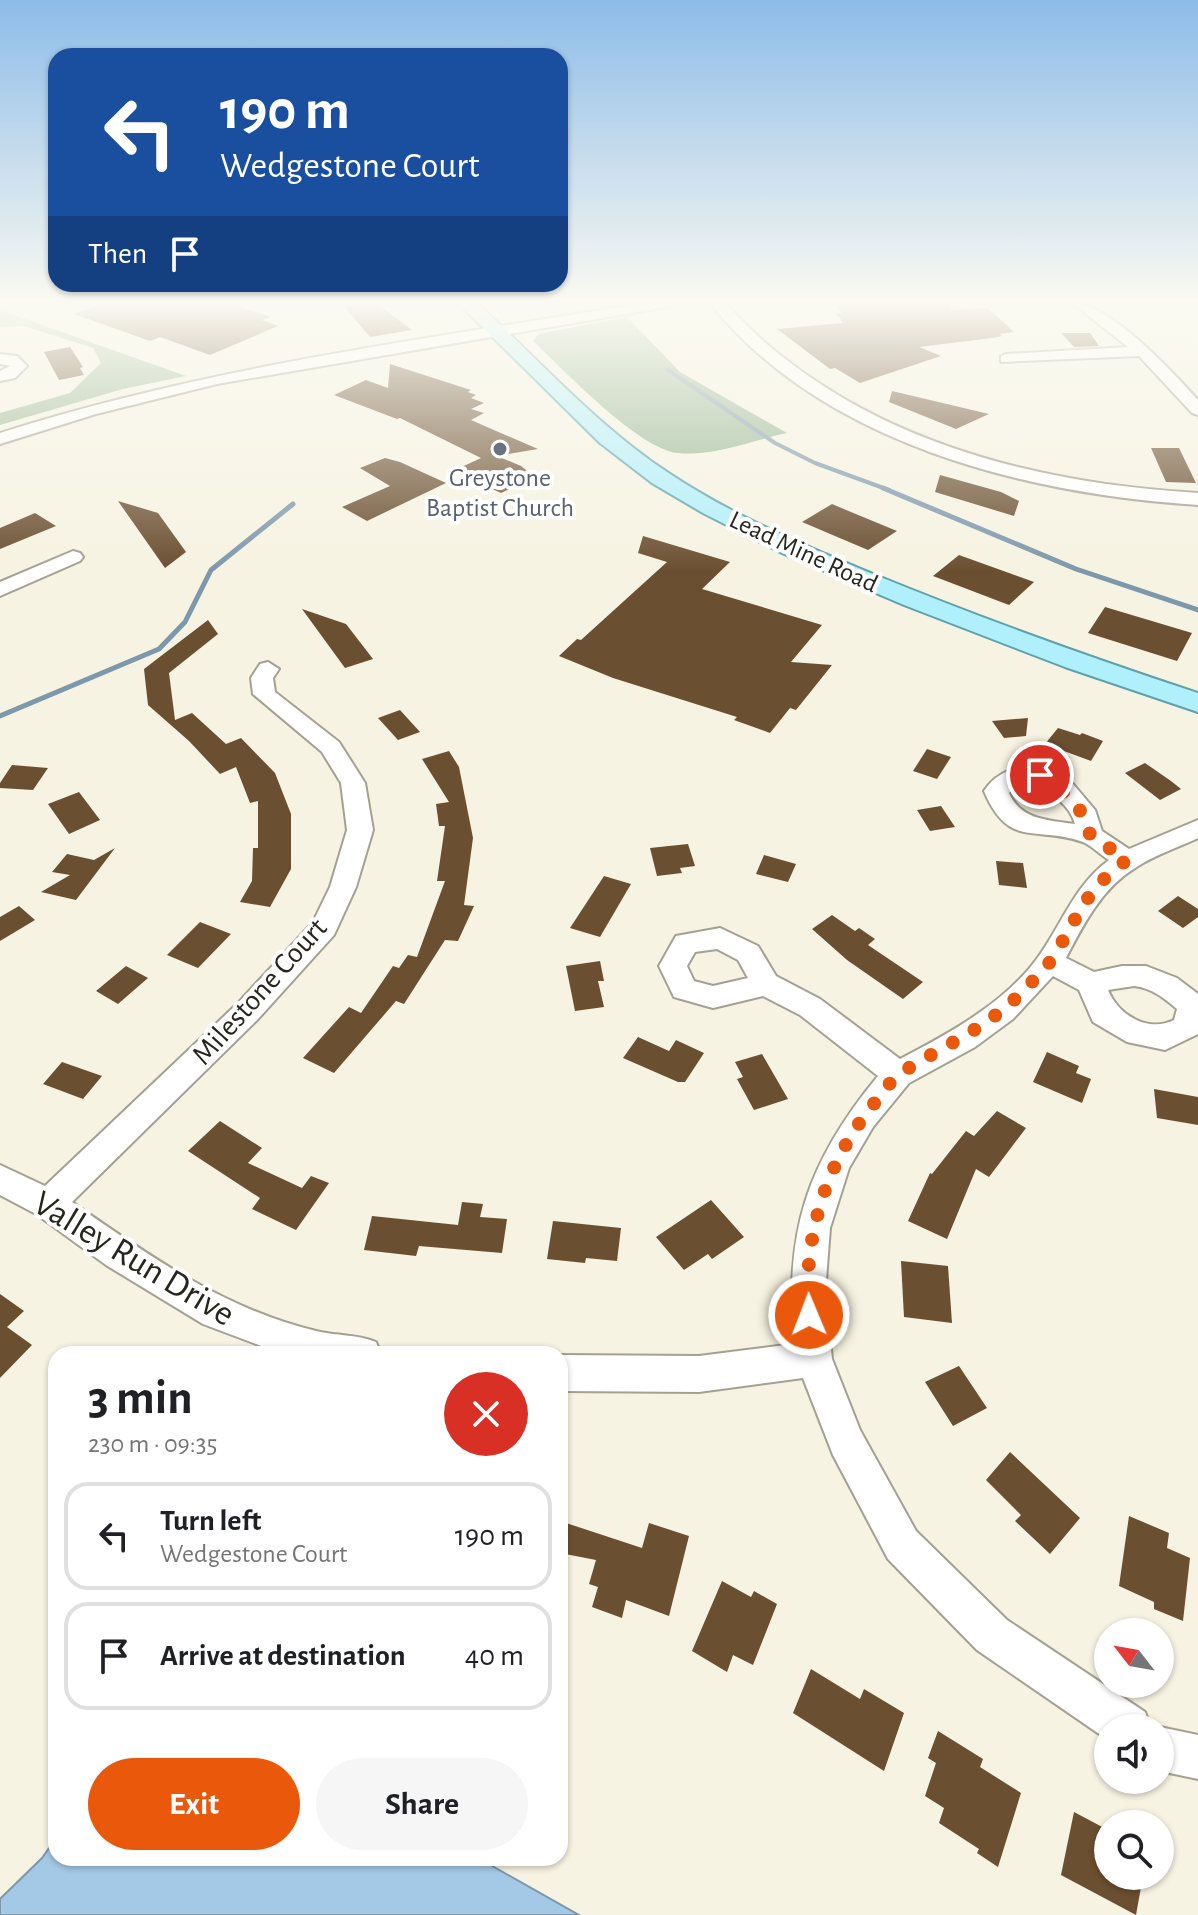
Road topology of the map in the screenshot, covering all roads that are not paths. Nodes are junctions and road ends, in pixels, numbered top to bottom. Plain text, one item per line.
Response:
1 (162, 392) edge
2 (561, 392) edge
3 (824, 392) edge
4 (1184, 392) edge
5 (1198, 410) edge
6 (0, 439) edge
7 (1198, 499) edge
8 (73, 557) dead end
9 (0, 590) edge
10 (268, 669) dead end
11 (1198, 703) edge
12 (1198, 828) edge
13 (1090, 835) dead end
14 (1127, 860) junction
15 (1050, 962) junction
16 (1091, 983) dead end
17 (766, 984) dead end
18 (898, 1074) junction
19 (0, 1179) edge
20 (48, 1204) junction
21 (308, 1346) edge
22 (814, 1359) junction
23 (568, 1373) edge
24 (1108, 1714) edge
25 (1174, 1752) edge
26 (1198, 1757) edge

1 - 6 street
2 - 11 main road, Lead Mine Road
3 - 7 street
4 - 5 street
8 - 9 street
10 - 20 street, Milestone Court
12 - 14 street
13 - 14 street
14 - 15 street
15 - 16 street
15 - 18 street
17 - 18 street
18 - 22 street
19 - 20 street, Valley Run Drive
20 - 21 street, Valley Run Drive
22 - 23 street
22 - 24 street
25 - 26 street

